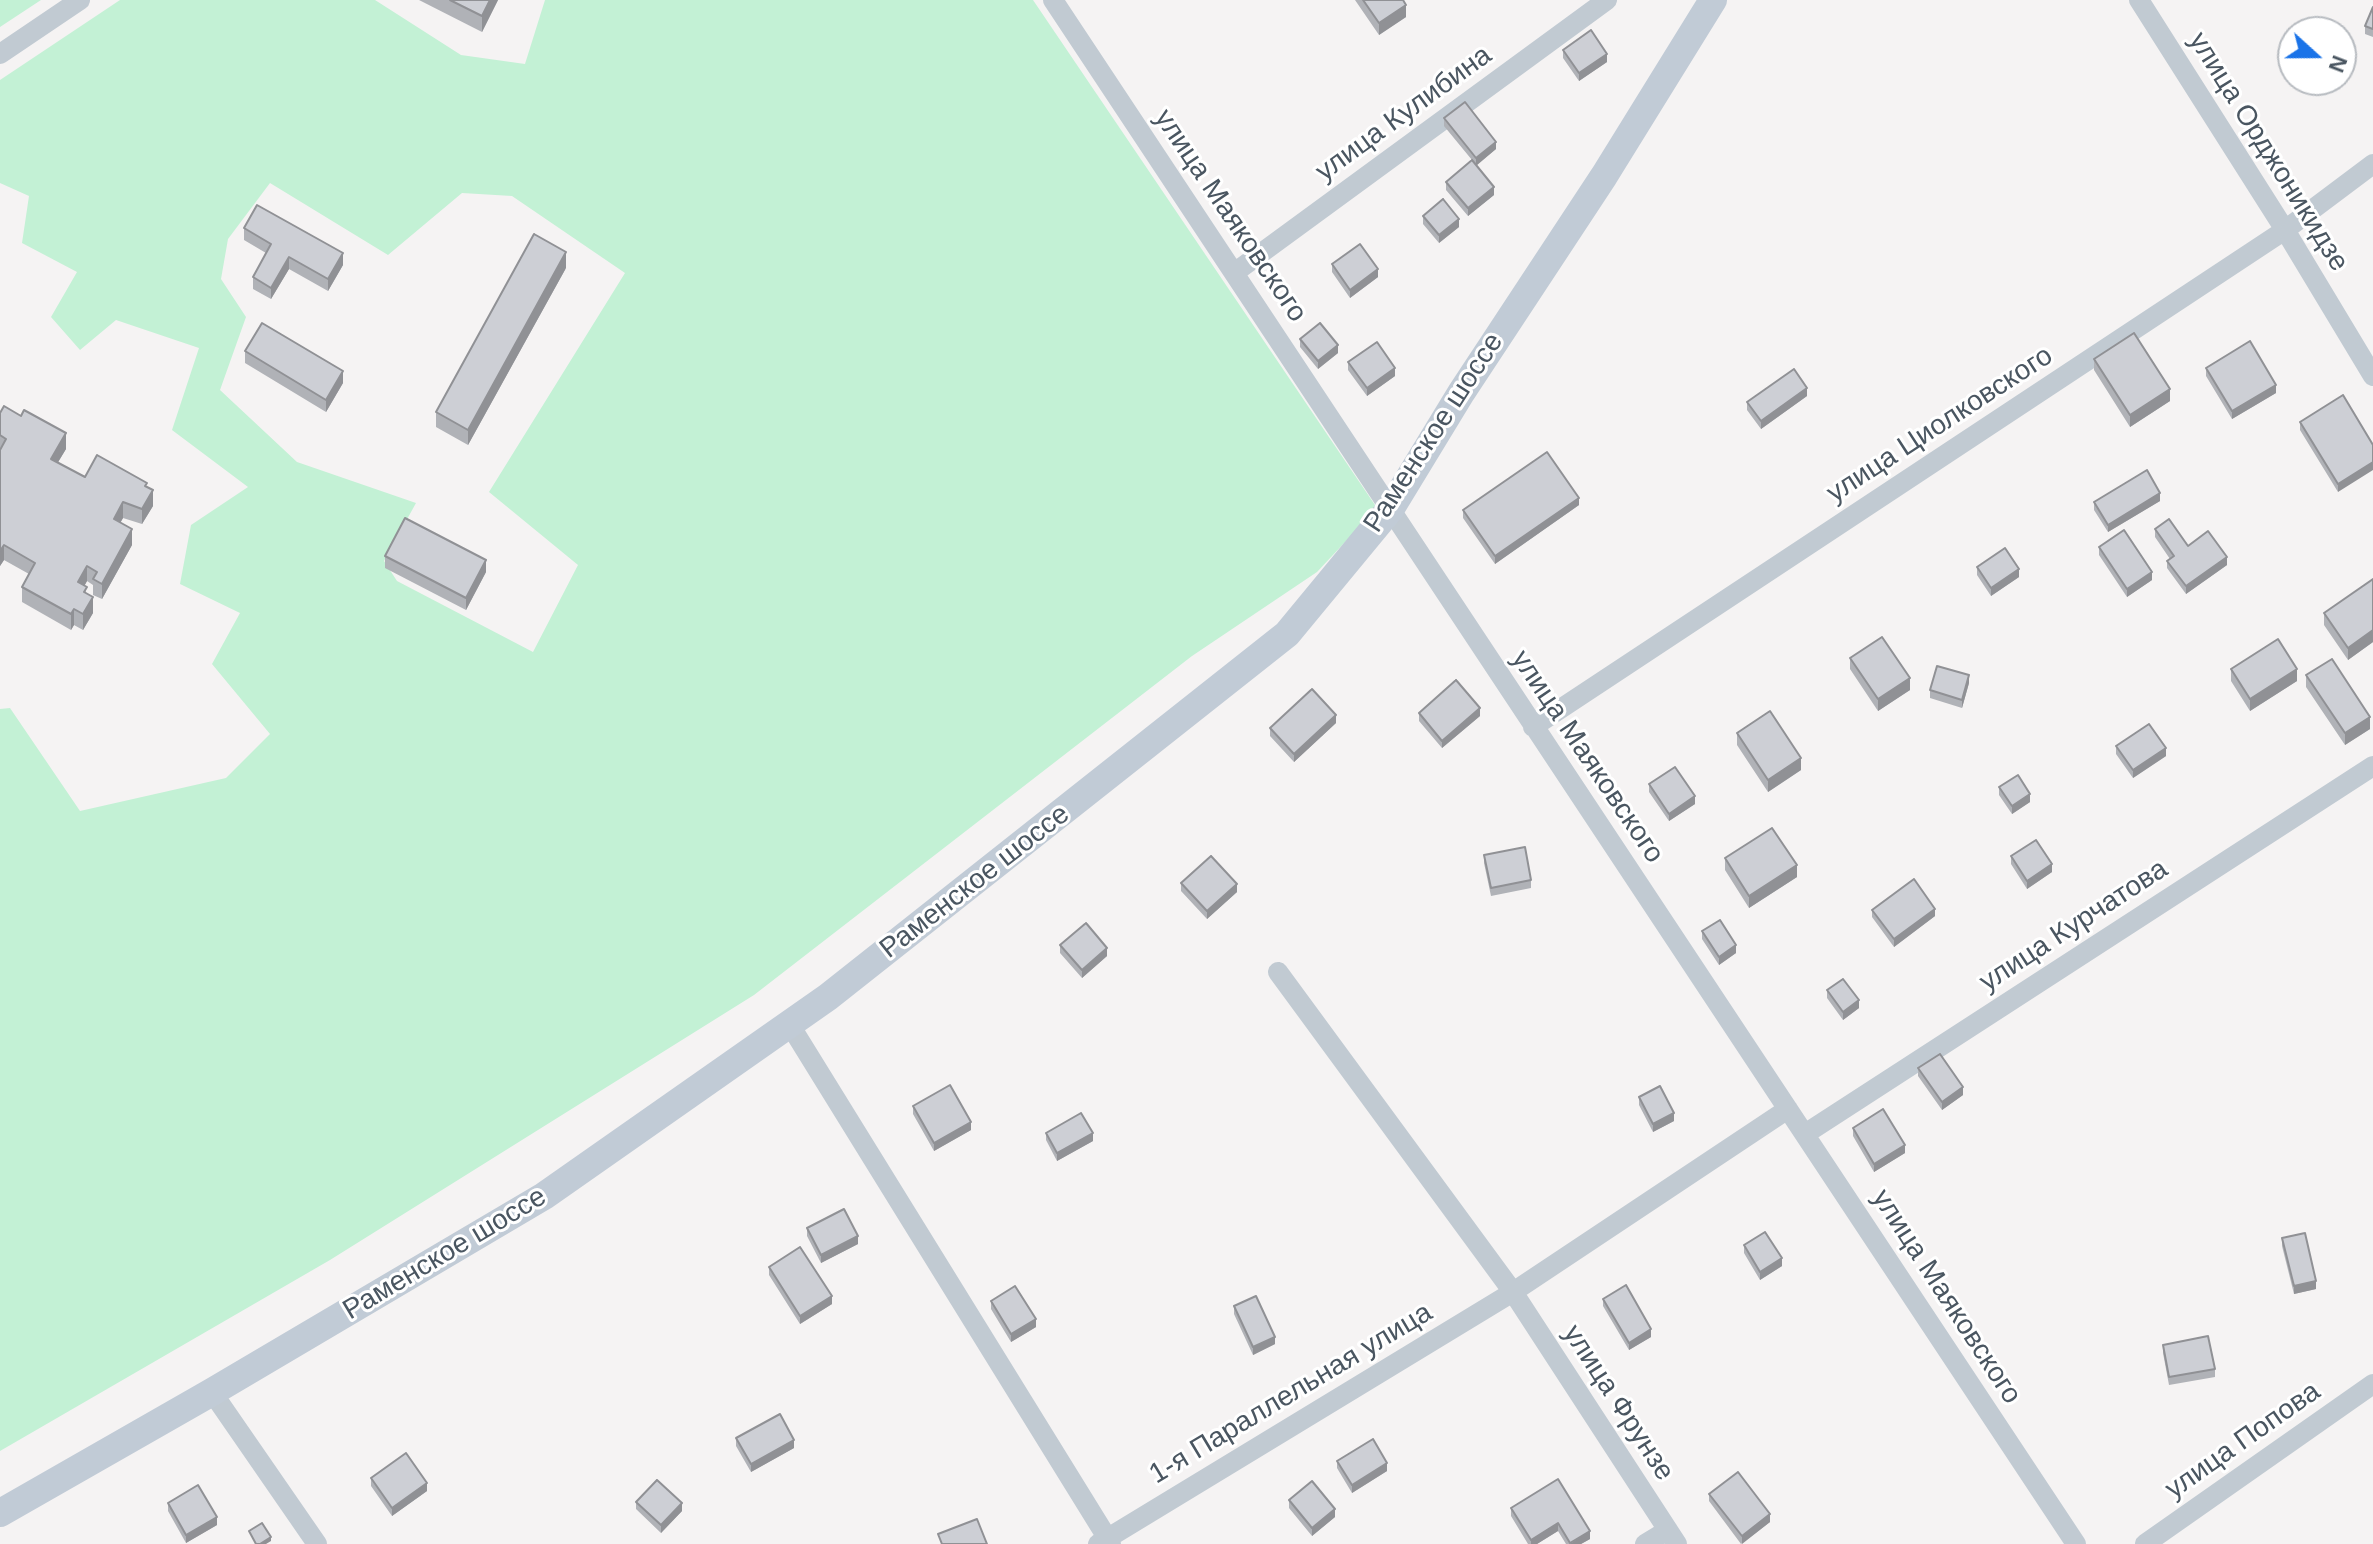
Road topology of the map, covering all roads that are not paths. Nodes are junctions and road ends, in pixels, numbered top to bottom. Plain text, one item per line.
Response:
1 (80, 0) edge
2 (1053, 0) edge
3 (1607, 0) edge
4 (1713, 0) edge
5 (2139, 0) edge
6 (0, 54) edge
7 (2373, 164) edge
8 (2285, 230) junction
9 (1234, 273) junction
10 (2373, 376) edge
11 (1391, 508) junction
12 (1533, 727) junction
13 (2373, 766) edge
14 (1278, 972) dead end
15 (790, 1025) junction
16 (1788, 1109) junction
17 (1805, 1134) junction
18 (1513, 1292) junction
19 (2373, 1384) edge
20 (212, 1392) junction
21 (0, 1513) edge
22 (1672, 1537) edge
23 (1105, 1542) edge
24 (317, 1544) edge
25 (1645, 1544) edge
26 (2076, 1544) edge
27 (2145, 1544) edge

1 - 6 street
2 - 9 street, улица Маяковского
3 - 9 street, улица Кулибина
4 - 11 main road, Раменское шоссе
5 - 8 street, улица Орджоникидзе
7 - 8 street, улица Циолковского
8 - 10 street, улица Орджоникидзе
8 - 12 street, улица Циолковского
9 - 11 street, улица Маяковского
11 - 12 street, улица Маяковского
11 - 15 main road, Раменское шоссе
12 - 16 street, улица Маяковского
13 - 17 street, улица Курчатова
14 - 18 street, улица Фрунзе
15 - 20 main road, Раменское шоссе
15 - 23 street
16 - 17 street, улица Маяковского
16 - 18 street
17 - 26 street, улица Маяковского
18 - 22 street, улица Фрунзе
18 - 23 street, 1-я Параллельная улица
19 - 27 street, улица Попова
20 - 21 main road, Раменское шоссе
20 - 24 street
22 - 25 street

